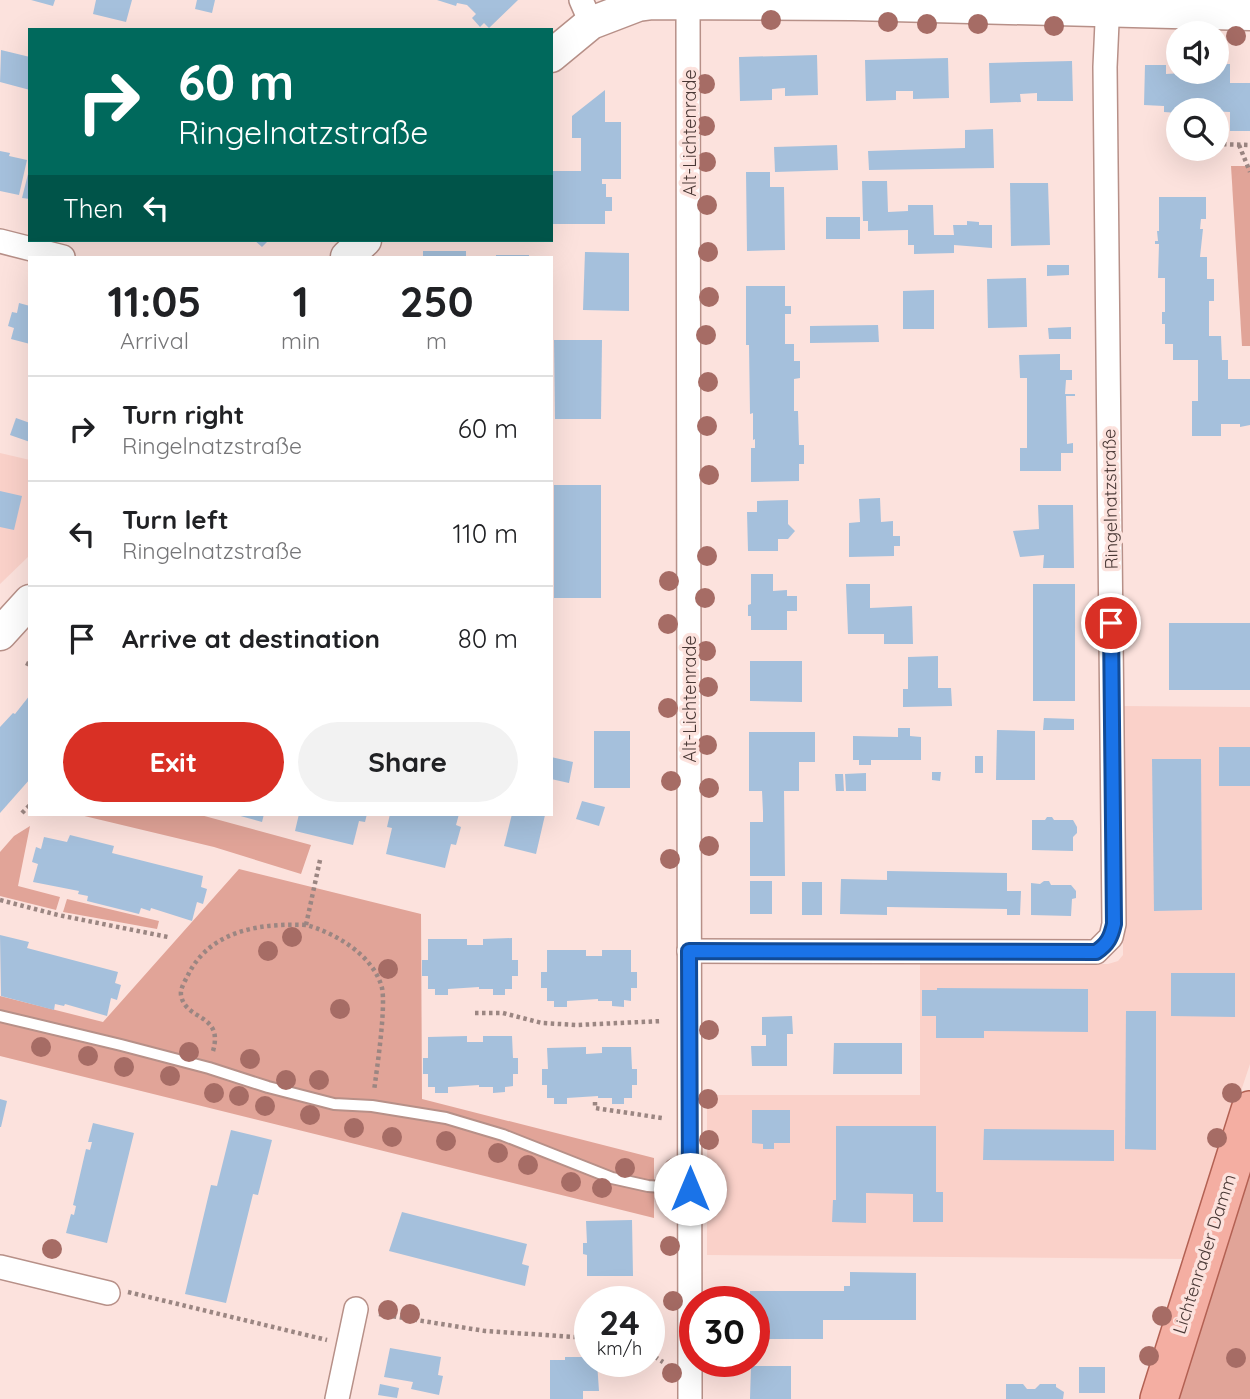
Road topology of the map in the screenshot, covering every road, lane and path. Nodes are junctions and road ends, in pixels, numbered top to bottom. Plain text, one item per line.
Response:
1 (688, 1) edge
2 (1107, 5) edge
3 (586, 12) edge
4 (1250, 14) edge
5 (553, 53) edge
6 (1239, 145) junction
7 (1250, 145) edge
8 (1229, 146) edge
9 (1250, 172) edge
10 (0, 241) edge
11 (363, 242) edge
12 (59, 256) edge
13 (348, 256) edge
14 (28, 603) edge
15 (0, 634) edge
16 (28, 807) edge
17 (22, 813) dead end
18 (320, 860) dead end
19 (0, 900) edge
20 (306, 925) junction
21 (168, 937) dead end
22 (689, 951) junction
23 (475, 1013) dead end
24 (0, 1017) edge
25 (662, 1021) dead end
26 (209, 1068) junction
27 (595, 1102) dead end
28 (372, 1106) junction
29 (1250, 1110) edge
30 (662, 1118) dead end
31 (690, 1189) junction
32 (0, 1267) edge
33 (108, 1293) joint
34 (356, 1309) joint
35 (574, 1337) edge
36 (332, 1341) dead end
37 (337, 1399) edge
38 (690, 1399) edge
39 (1159, 1399) edge

1 - 2 street
1 - 3 street
1 - 22 street, Alt-Lichtenrade
2 - 4 street
2 - 22 street, Ringelnatzstraße
3 - 5 street
6 - 7 path
6 - 8 path
6 - 9 path
10 - 12 street
11 - 13 street
14 - 15 street
16 - 17 path
18 - 20 path
19 - 21 path
20 - 26 path
20 - 28 path
22 - 31 street, Alt-Lichtenrade
23 - 25 path
24 - 26 lane
26 - 28 lane
27 - 30 path
28 - 31 lane
29 - 39 main road, Lichtenrader Damm
31 - 38 street, Alt-Lichtenrade
32 - 33 street
33 - 36 path
34 - 35 path
34 - 37 street

